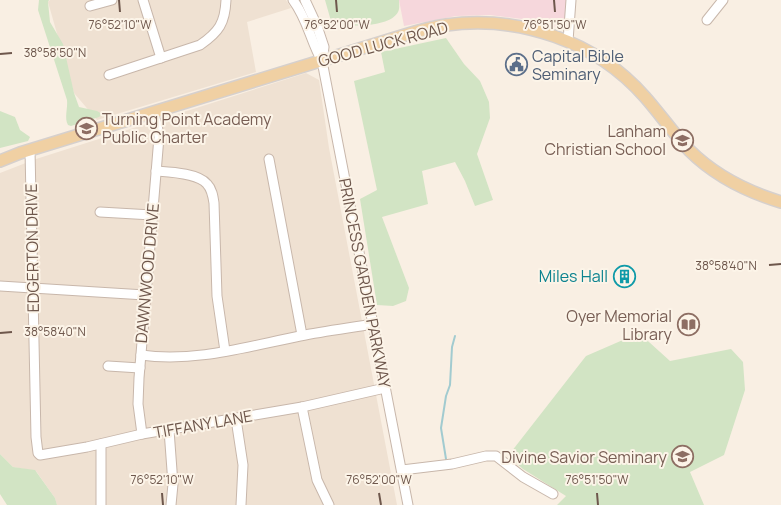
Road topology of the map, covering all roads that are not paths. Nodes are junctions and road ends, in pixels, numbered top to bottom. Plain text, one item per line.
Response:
1 (112, 0) edge
2 (144, 0) edge
3 (226, 0) edge
4 (293, 0) edge
5 (305, 0) edge
6 (571, 0) edge
7 (723, 0) edge
8 (90, 6) dead end
9 (707, 20) dead end
10 (568, 40) junction
11 (161, 58) junction
12 (322, 61) junction
13 (109, 75) dead end
14 (153, 113) junction
15 (30, 150) junction
16 (269, 158) dead end
17 (0, 161) edge
18 (156, 171) junction
19 (781, 202) edge
20 (100, 212) dead end
21 (152, 214) junction
22 (0, 286) edge
23 (33, 287) junction
24 (146, 295) junction
25 (373, 324) junction
26 (302, 335) junction
27 (225, 351) junction
28 (141, 356) junction
29 (108, 366) dead end
30 (140, 368) junction
31 (385, 388) junction
32 (302, 407) junction
33 (236, 418) junction
34 (169, 430) junction
35 (142, 434) junction
36 (36, 437) joint
37 (101, 444) junction
38 (402, 470) junction
39 (553, 494) dead end
40 (101, 505) edge
41 (171, 505) edge
42 (240, 505) edge
43 (329, 505) edge
44 (408, 505) edge

1 - 8 street
2 - 11 street
3 - 11 street
4 - 12 street
5 - 12 street
6 - 10 street
7 - 9 street
10 - 12 main road, GOOD LUCK ROAD
10 - 19 main road, GOOD LUCK ROAD
11 - 13 street
12 - 14 main road, GOOD LUCK ROAD
12 - 25 street, PRINCESS GARDEN PARKWAY
14 - 15 main road, GOOD LUCK ROAD
14 - 18 street, DAWNWOOD DRIVE
15 - 17 main road, GOOD LUCK ROAD
15 - 23 street, EDGERTON DRIVE
16 - 26 street
18 - 21 street, DAWNWOOD DRIVE
18 - 27 street
20 - 21 street
21 - 24 street, DAWNWOOD DRIVE
22 - 23 street
23 - 24 street
23 - 36 street, EDGERTON DRIVE
24 - 28 street, DAWNWOOD DRIVE
25 - 26 street
25 - 31 street, PRINCESS GARDEN PARKWAY
26 - 27 street
27 - 28 street
28 - 30 street, DAWNWOOD DRIVE
29 - 30 street
30 - 35 street, DAWNWOOD DRIVE
31 - 32 street, TIFFANY LANE
31 - 38 street, PRINCESS GARDEN PARKWAY
32 - 33 street, TIFFANY LANE
32 - 43 street
33 - 34 street, TIFFANY LANE
33 - 42 street
34 - 35 street, TIFFANY LANE
34 - 41 street
35 - 37 street, TIFFANY LANE
36 - 37 street, TIFFANY LANE
37 - 40 street
38 - 39 street
38 - 44 street, PRINCESS GARDEN PARKWAY

